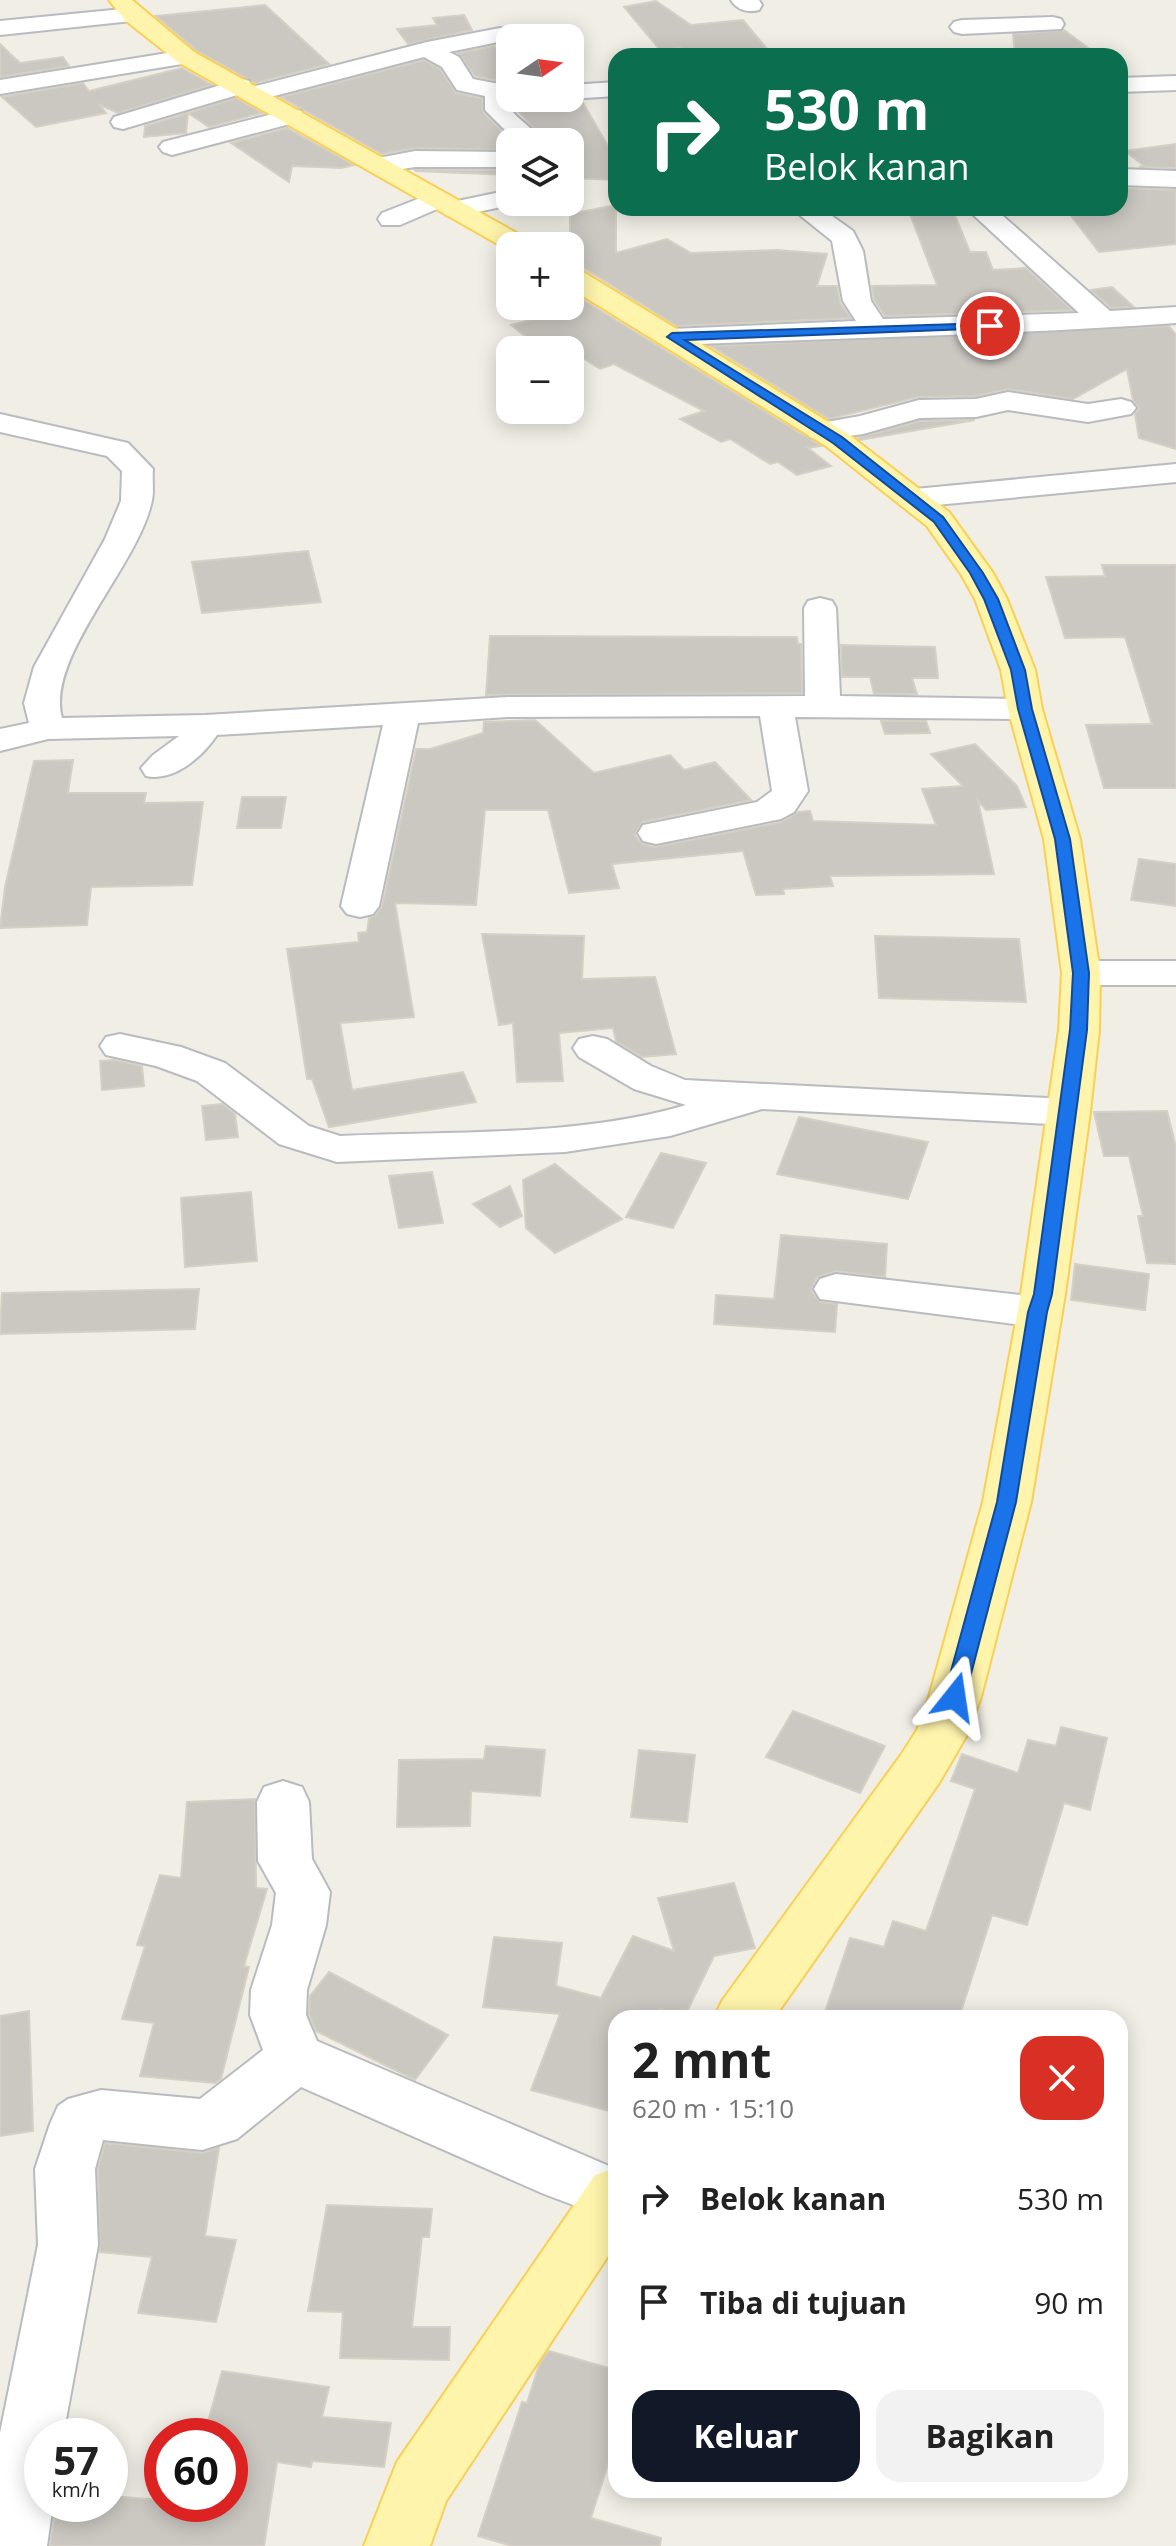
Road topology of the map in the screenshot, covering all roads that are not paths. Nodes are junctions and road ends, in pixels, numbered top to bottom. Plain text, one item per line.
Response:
1 (126, 8) edge
2 (1053, 24) dead end
3 (0, 28) edge
4 (496, 36) edge
5 (973, 48) edge
6 (427, 49) junction
7 (186, 57) junction
8 (1176, 83) edge
9 (1128, 85) edge
10 (0, 87) edge
11 (248, 90) junction
12 (608, 90) edge
13 (496, 91) edge
14 (584, 91) edge
15 (1147, 102) dead end
16 (1128, 103) edge
17 (499, 112) edge
18 (292, 116) junction
19 (123, 122) dead end
20 (516, 128) edge
21 (172, 147) dead end
22 (496, 160) edge
23 (377, 165) junction
24 (1128, 177) edge
25 (1176, 179) edge
26 (496, 199) edge
27 (447, 204) junction
28 (815, 216) edge
29 (982, 216) edge
30 (391, 219) dead end
31 (496, 232) edge
32 (584, 284) edge
33 (1176, 315) edge
34 (1103, 320) junction
35 (875, 328) junction
36 (672, 337) junction
37 (1121, 408) dead end
38 (0, 423) edge
39 (821, 431) junction
40 (1176, 473) edge
41 (915, 498) junction
42 (820, 608) dead end
43 (776, 707) junction
44 (823, 708) junction
45 (1025, 709) junction
46 (403, 713) junction
47 (205, 725) junction
48 (48, 729) junction
49 (0, 740) edge
50 (159, 768) dead end
51 (656, 833) dead end
52 (360, 906) dead end
53 (1081, 973) junction
54 (1176, 973) edge
55 (120, 1046) dead end
56 (593, 1048) dead end
57 (756, 1097) junction
58 (1069, 1112) junction
59 (836, 1289) dead end
60 (1038, 1312) junction
61 (283, 1802) dead end
62 (748, 2010) edge
63 (295, 2058) junction
64 (608, 2191) edge
65 (608, 2206) edge
66 (14, 2546) edge
67 (397, 2546) edge

1 - 3 street
1 - 7 main road
2 - 5 street
4 - 6 street
6 - 11 street
6 - 13 street
7 - 10 street
7 - 11 main road
8 - 9 street
11 - 18 main road
11 - 19 street
12 - 14 street
15 - 16 street
17 - 20 street
18 - 21 street
18 - 23 main road
22 - 23 street
23 - 27 main road
24 - 25 street
26 - 27 street
27 - 30 street
27 - 31 main road
28 - 35 street
29 - 34 street
32 - 36 main road
33 - 34 street
34 - 35 street
35 - 36 street
36 - 39 main road
37 - 39 street
38 - 48 street
39 - 41 main road
40 - 41 street
41 - 45 main road
42 - 44 street
43 - 44 street
43 - 46 street
43 - 51 street
44 - 45 street
45 - 53 main road
46 - 47 street
46 - 52 street
47 - 48 street
47 - 50 street
48 - 49 street
53 - 54 street
53 - 58 main road
55 - 57 street
56 - 57 street
57 - 58 street
58 - 60 main road
59 - 60 street
60 - 62 main road
61 - 63 street
63 - 64 street
63 - 66 street
65 - 67 main road

